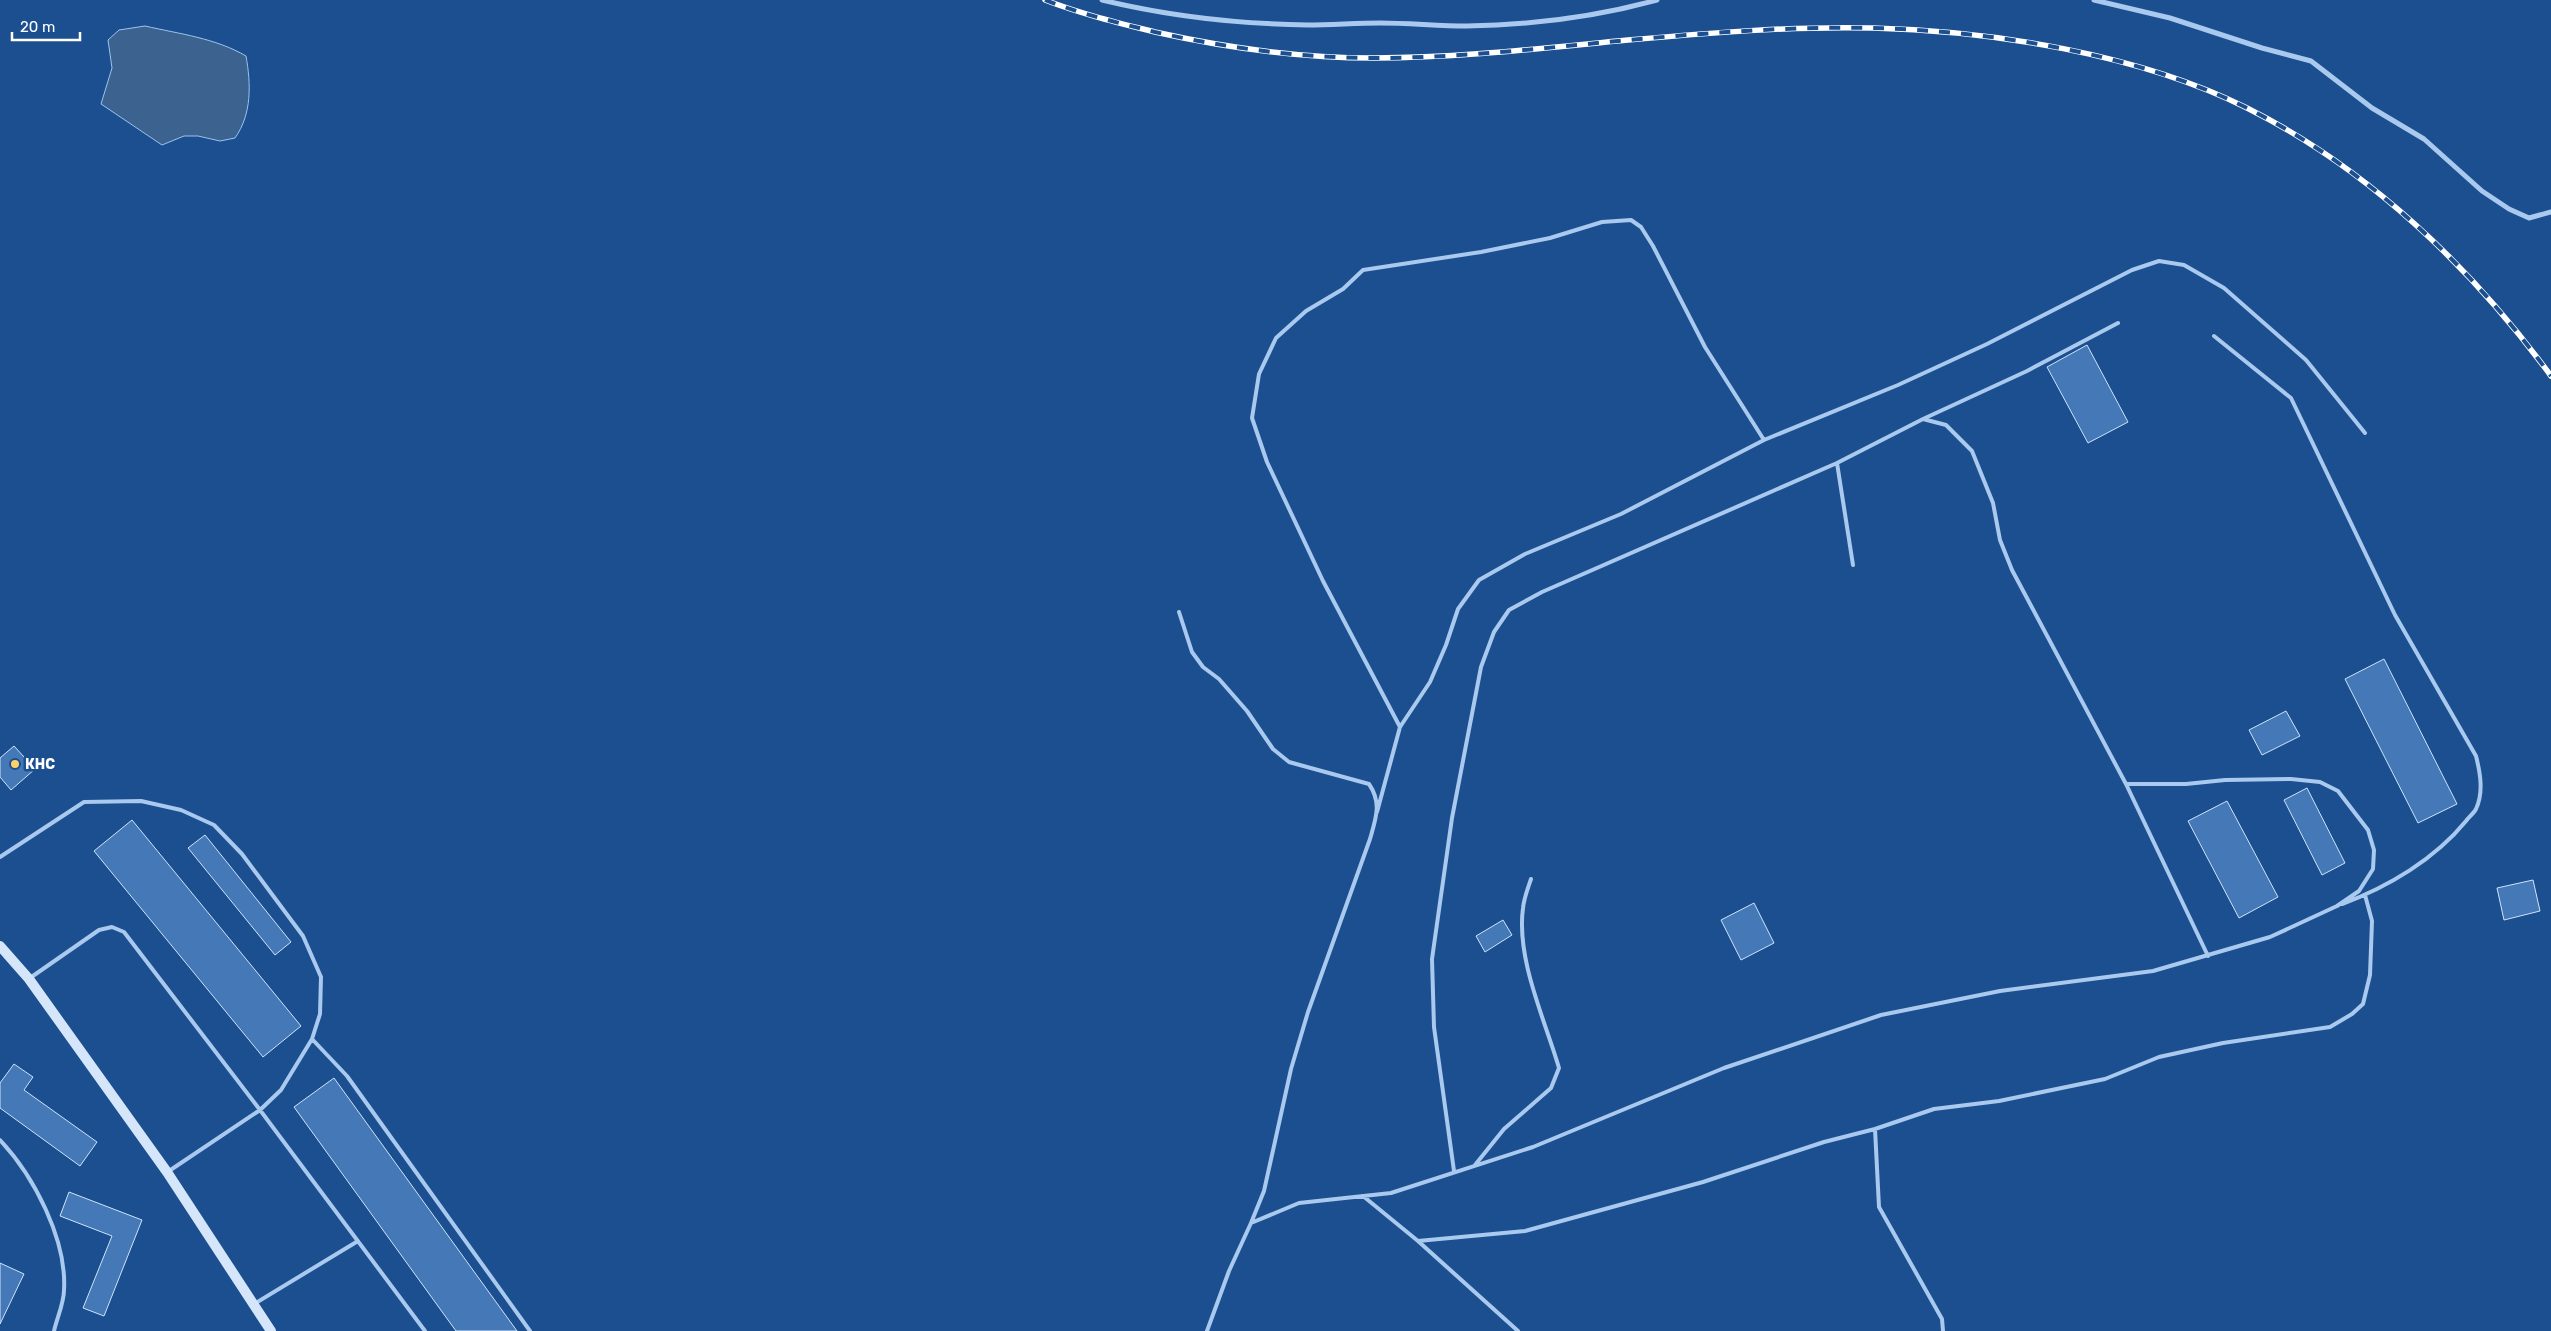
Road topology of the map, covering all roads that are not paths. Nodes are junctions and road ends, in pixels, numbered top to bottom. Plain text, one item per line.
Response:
1 (1102, 0) edge
2 (1658, 0) edge
3 (2094, 0) edge
4 (2551, 212) edge
5 (2118, 323) dead end
6 (2214, 336) dead end
7 (1923, 419) junction
8 (2365, 433) dead end
9 (1764, 440) junction
10 (1837, 463) junction
11 (1853, 565) dead end
12 (1179, 612) dead end
13 (1400, 728) junction
14 (2126, 784) junction
15 (1377, 812) junction
16 (0, 857) edge
17 (1531, 878) dead end
18 (2365, 895) junction
19 (2337, 906) junction
20 (0, 946) edge
21 (2208, 956) junction
22 (29, 980) junction
23 (312, 1039) junction
24 (260, 1110) junction
25 (1874, 1129) junction
26 (0, 1140) edge
27 (1476, 1165) junction
28 (167, 1172) junction
29 (1454, 1172) junction
30 (1363, 1196) junction
31 (1250, 1223) junction
32 (358, 1241) junction
33 (1418, 1241) junction
34 (254, 1304) junction
35 (54, 1331) edge
36 (271, 1331) edge
37 (425, 1331) edge
38 (530, 1331) edge
39 (1207, 1331) edge
40 (1518, 1331) edge
41 (1943, 1331) edge

1 - 2 street
3 - 4 street
5 - 7 lane
6 - 18 lane
7 - 10 lane
7 - 14 lane
8 - 9 lane
9 - 13 lane
9 - 13 lane
10 - 11 lane
10 - 29 lane
12 - 15 lane
13 - 15 lane
14 - 19 lane
14 - 21 lane
15 - 31 lane
16 - 23 lane
17 - 27 lane
18 - 19 lane
18 - 25 lane
19 - 21 lane
20 - 22 street
21 - 27 lane
22 - 24 lane
22 - 28 street
23 - 24 lane
23 - 38 lane
24 - 28 lane
24 - 32 lane
25 - 33 lane
25 - 41 lane
26 - 35 lane
27 - 29 lane
28 - 34 street
29 - 30 lane
30 - 31 lane
30 - 33 lane
31 - 39 lane
32 - 34 lane
32 - 37 lane
33 - 40 lane
34 - 36 street

